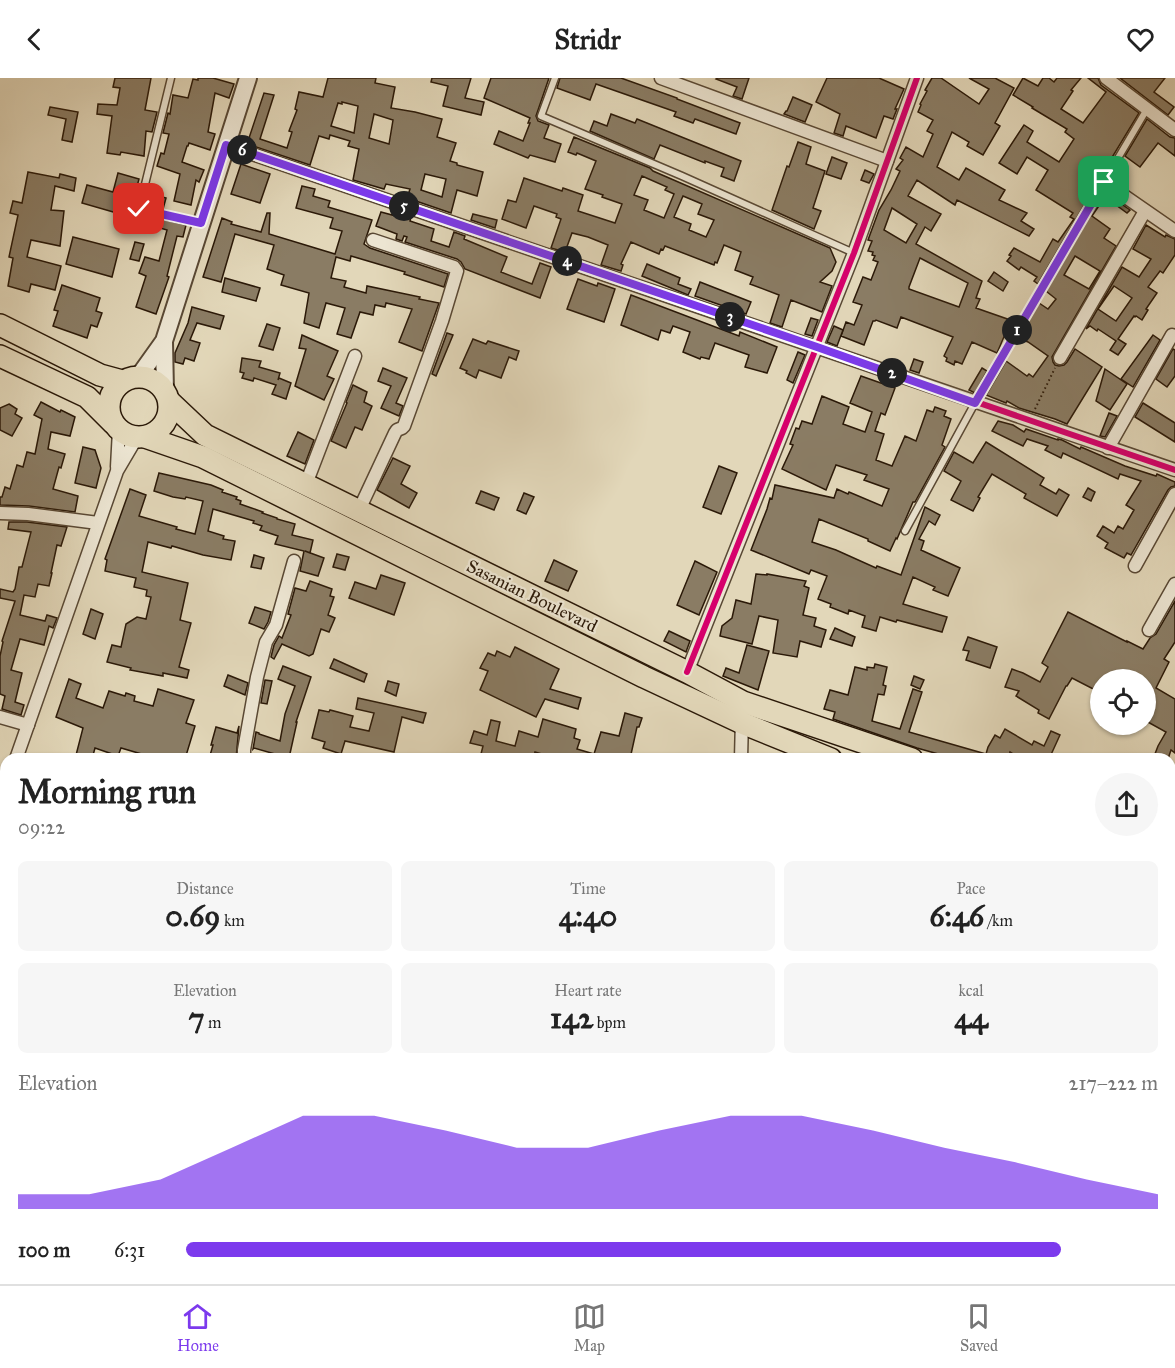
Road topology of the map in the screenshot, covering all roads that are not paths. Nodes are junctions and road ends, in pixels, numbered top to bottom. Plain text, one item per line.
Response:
1 (171, 78) edge
2 (248, 78) edge
3 (555, 78) edge
4 (661, 78) edge
5 (917, 78) edge
6 (1106, 78) edge
7 (1148, 109) junction
8 (1175, 130) edge
9 (226, 145) junction
10 (887, 161) junction
11 (1104, 182) junction
12 (1145, 211) junction
13 (201, 223) junction
14 (1175, 231) edge
15 (373, 240) dead end
16 (854, 254) junction
17 (0, 325) edge
18 (1172, 335) dead end
19 (164, 341) junction
20 (817, 347) junction
21 (0, 356) edge
22 (355, 356) dead end
23 (1060, 358) road end
24 (131, 378) junction
25 (167, 396) junction
26 (975, 403) junction
27 (128, 432) junction
28 (1108, 448) junction
29 (1175, 470) edge
30 (117, 471) junction
31 (306, 484) junction
32 (1175, 494) edge
33 (359, 510) junction
34 (0, 513) edge
35 (98, 523) junction
36 (905, 531) dead end
37 (294, 561) dead end
38 (1135, 566) dead end
39 (1175, 584) edge
40 (1149, 630) dead end
41 (687, 672) junction
42 (743, 712) junction
43 (0, 717) edge
44 (28, 725) junction
45 (18, 753) edge
46 (244, 753) edge
47 (741, 753) edge
48 (820, 753) edge
49 (890, 753) edge

1 - 13 lane
2 - 9 street
3 - 16 lane
4 - 10 street
5 - 10 street
6 - 7 street
7 - 8 street
7 - 11 lane
9 - 13 street
9 - 20 street
10 - 16 street
11 - 12 street
11 - 26 lane
12 - 14 street
12 - 23 street
13 - 19 street
15 - 33 street
16 - 20 street
17 - 24 highway
18 - 28 street
19 - 24 street
19 - 25 street
20 - 26 street
20 - 41 street
21 - 27 highway
22 - 31 street
24 - 25 highway
24 - 27 highway
25 - 27 highway
25 - 31 highway, Sasanian Boulevard
26 - 28 street
26 - 36 lane
27 - 30 street
27 - 30 street
27 - 42 highway, Sasanian Boulevard
28 - 29 street
30 - 35 street
31 - 33 highway, Sasanian Boulevard
32 - 38 street
33 - 41 highway, Sasanian Boulevard
34 - 35 street
35 - 44 street
37 - 46 street
39 - 40 street
41 - 42 highway, Sasanian Boulevard
42 - 47 street
42 - 48 highway, Sasanian Boulevard
42 - 49 highway, Sasanian Boulevard
43 - 44 street
44 - 45 street

